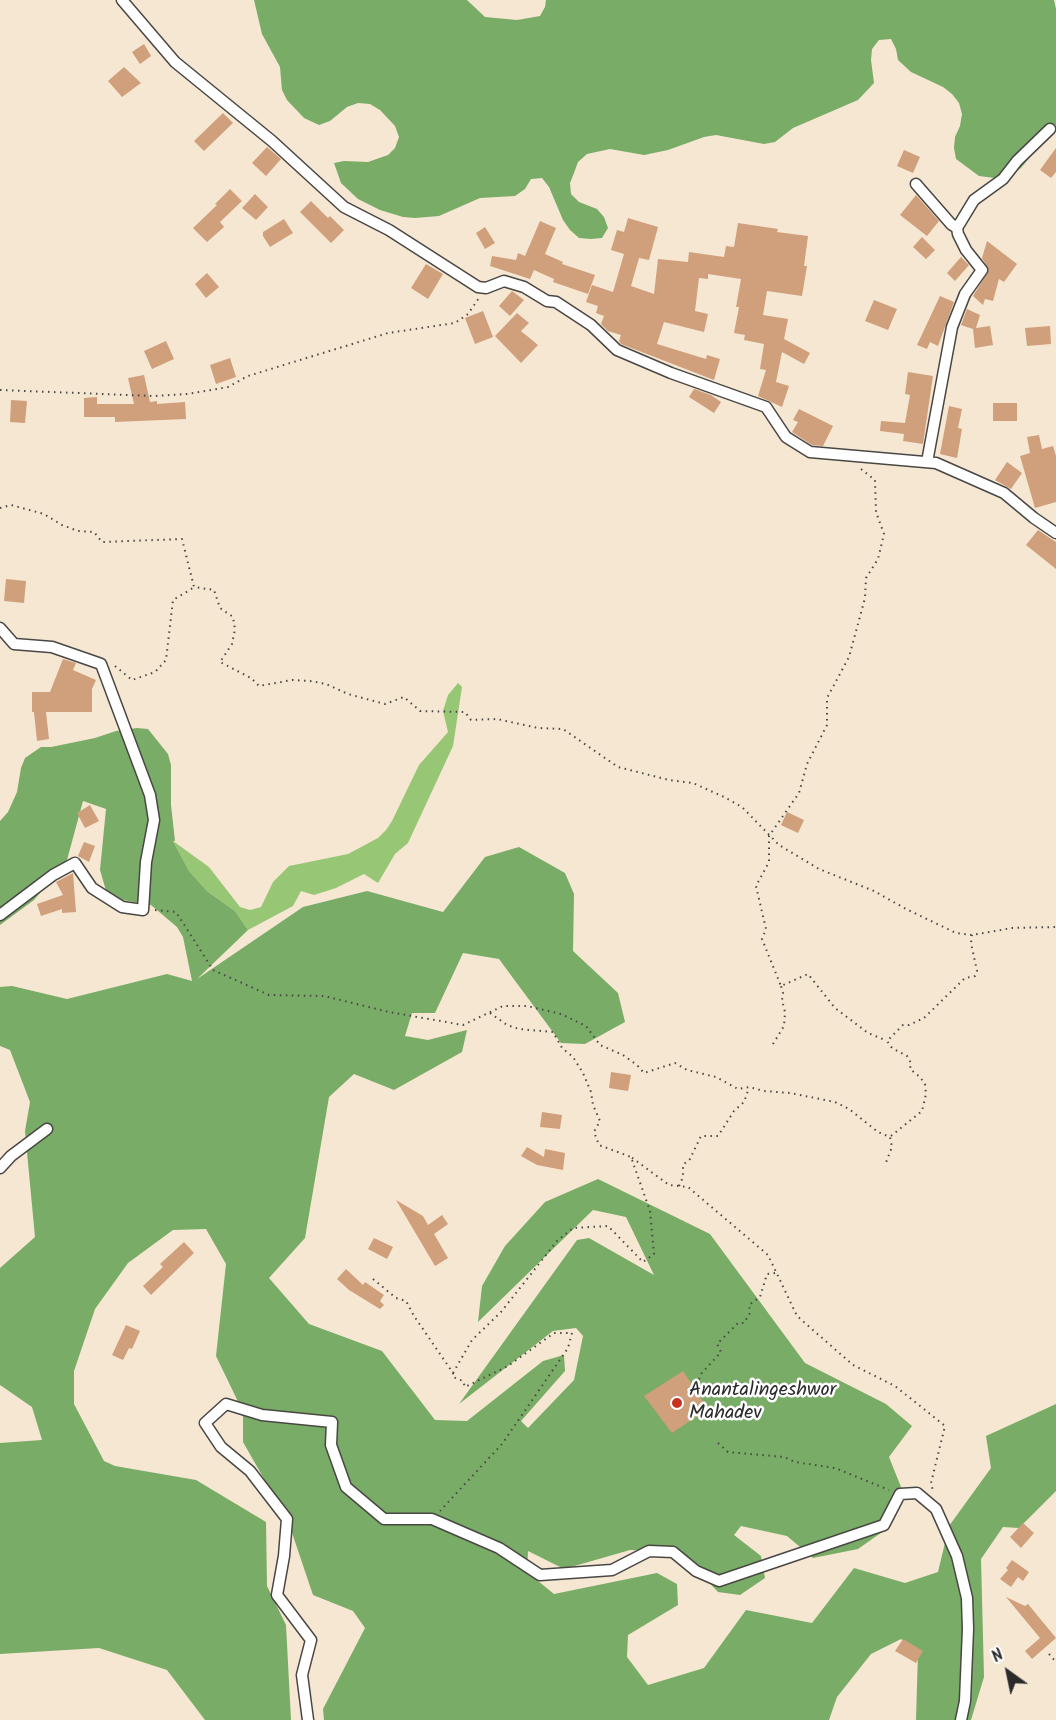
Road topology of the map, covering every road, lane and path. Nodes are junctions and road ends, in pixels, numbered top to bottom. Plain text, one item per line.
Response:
1 (122, 0) edge
2 (1050, 129) dead end
3 (916, 184) dead end
4 (957, 228) junction
5 (486, 288) junction
6 (0, 390) edge
7 (927, 462) junction
8 (855, 463) dead end
9 (0, 508) edge
10 (1056, 533) edge
11 (194, 587) junction
12 (0, 628) edge
13 (105, 673) junction
14 (770, 836) junction
15 (143, 910) junction
16 (0, 915) edge
17 (1056, 927) edge
18 (972, 935) junction
19 (781, 986) junction
20 (490, 1013) junction
21 (885, 1040) dead end
22 (773, 1044) dead end
23 (749, 1087) junction
24 (47, 1129) dead end
25 (890, 1137) junction
26 (631, 1157) junction
27 (885, 1165) dead end
28 (0, 1168) edge
29 (679, 1186) junction
30 (776, 1273) junction
31 (373, 1279) dead end
32 (453, 1373) junction
33 (700, 1396) dead end
34 (718, 1443) dead end
35 (900, 1494) junction
36 (936, 1509) junction
37 (432, 1519) junction
38 (1049, 1654) dead end
39 (1056, 1662) edge
40 (308, 1720) edge
41 (961, 1720) edge

1 - 5 street
2 - 4 street
3 - 4 street
4 - 7 street
5 - 6 path
5 - 7 street
7 - 10 street
8 - 14 path
9 - 11 path
11 - 13 path
11 - 14 path
12 - 13 street
13 - 15 street
14 - 18 path
14 - 19 path
15 - 16 street
15 - 20 path
17 - 18 path
18 - 25 path
19 - 21 path
19 - 22 path
20 - 23 path
20 - 26 path
23 - 25 path
23 - 29 path
24 - 28 street
25 - 27 path
26 - 29 path
26 - 32 path
29 - 30 path
30 - 33 path
30 - 36 path
31 - 32 path
32 - 37 path
34 - 35 path
35 - 36 street
35 - 37 street
36 - 41 street
37 - 40 street
38 - 39 path

